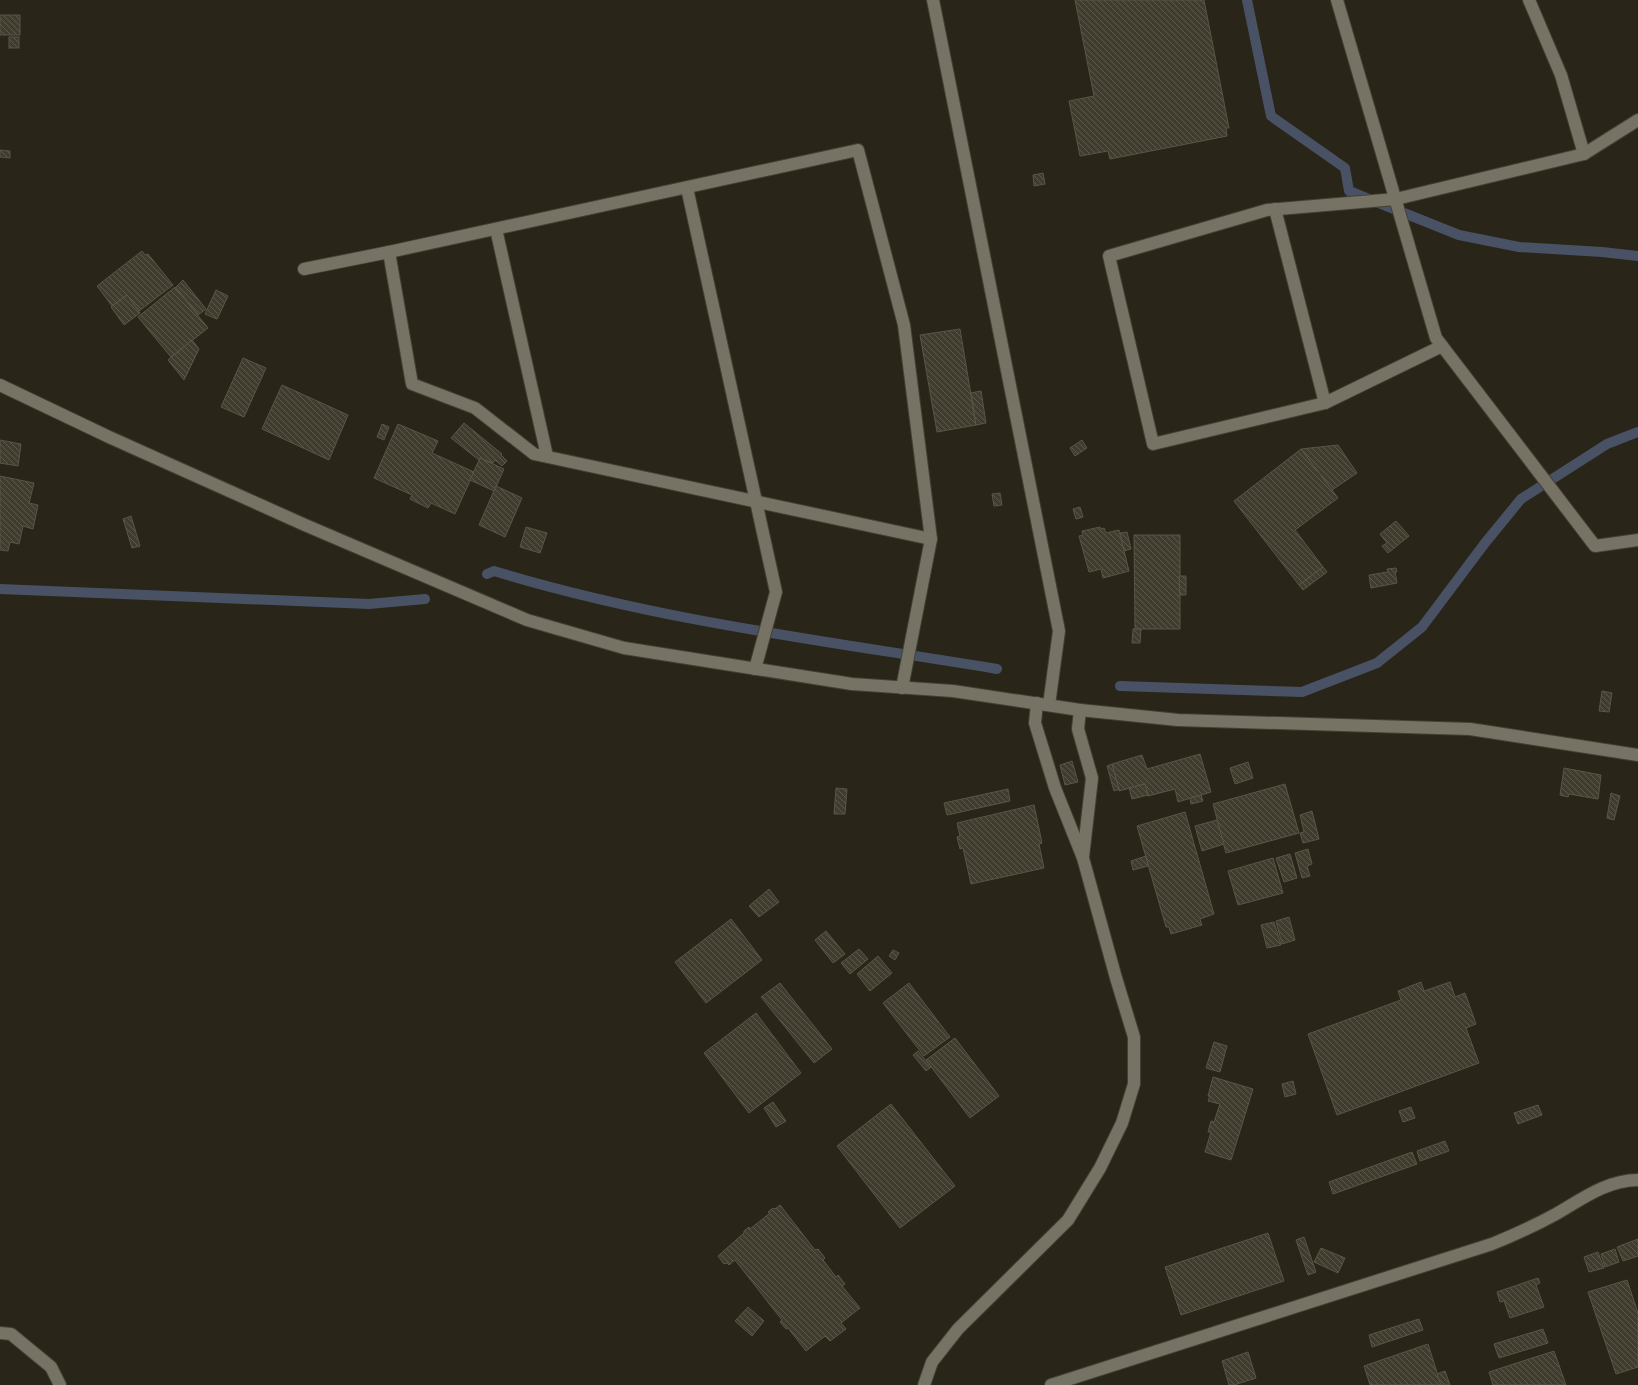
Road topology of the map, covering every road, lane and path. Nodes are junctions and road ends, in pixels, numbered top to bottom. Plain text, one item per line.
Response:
1 (933, 0) edge
2 (1337, 0) edge
3 (1529, 0) edge
4 (1638, 120) edge
5 (1584, 154) junction
6 (687, 188) junction
7 (1396, 200) junction
8 (1275, 209) junction
9 (496, 229) junction
10 (389, 252) junction
11 (304, 269) dead end
12 (1442, 346) junction
13 (0, 385) edge
14 (1325, 403) junction
15 (547, 456) junction
16 (756, 501) junction
17 (931, 539) junction
18 (1638, 540) edge
19 (755, 669) junction
20 (902, 688) junction
21 (1043, 704) junction
22 (1080, 710) junction
23 (1638, 755) edge
24 (1083, 858) junction
25 (1638, 1180) edge
26 (0, 1332) edge
27 (60, 1385) edge
28 (924, 1385) edge
29 (1051, 1385) edge

1 - 21 street
2 - 7 street
3 - 5 street
4 - 5 street
5 - 7 street
6 - 9 street
6 - 16 street
6 - 17 street
7 - 8 street
7 - 12 street
8 - 14 street
8 - 14 street
9 - 10 street
9 - 15 street
10 - 11 street
10 - 15 street
12 - 14 street
12 - 18 street
13 - 19 street
15 - 16 street
16 - 17 street
16 - 19 street
17 - 20 street
19 - 20 street
20 - 21 street
21 - 22 street
21 - 24 street
22 - 23 street
22 - 24 street
24 - 28 street
25 - 29 street
26 - 27 street

